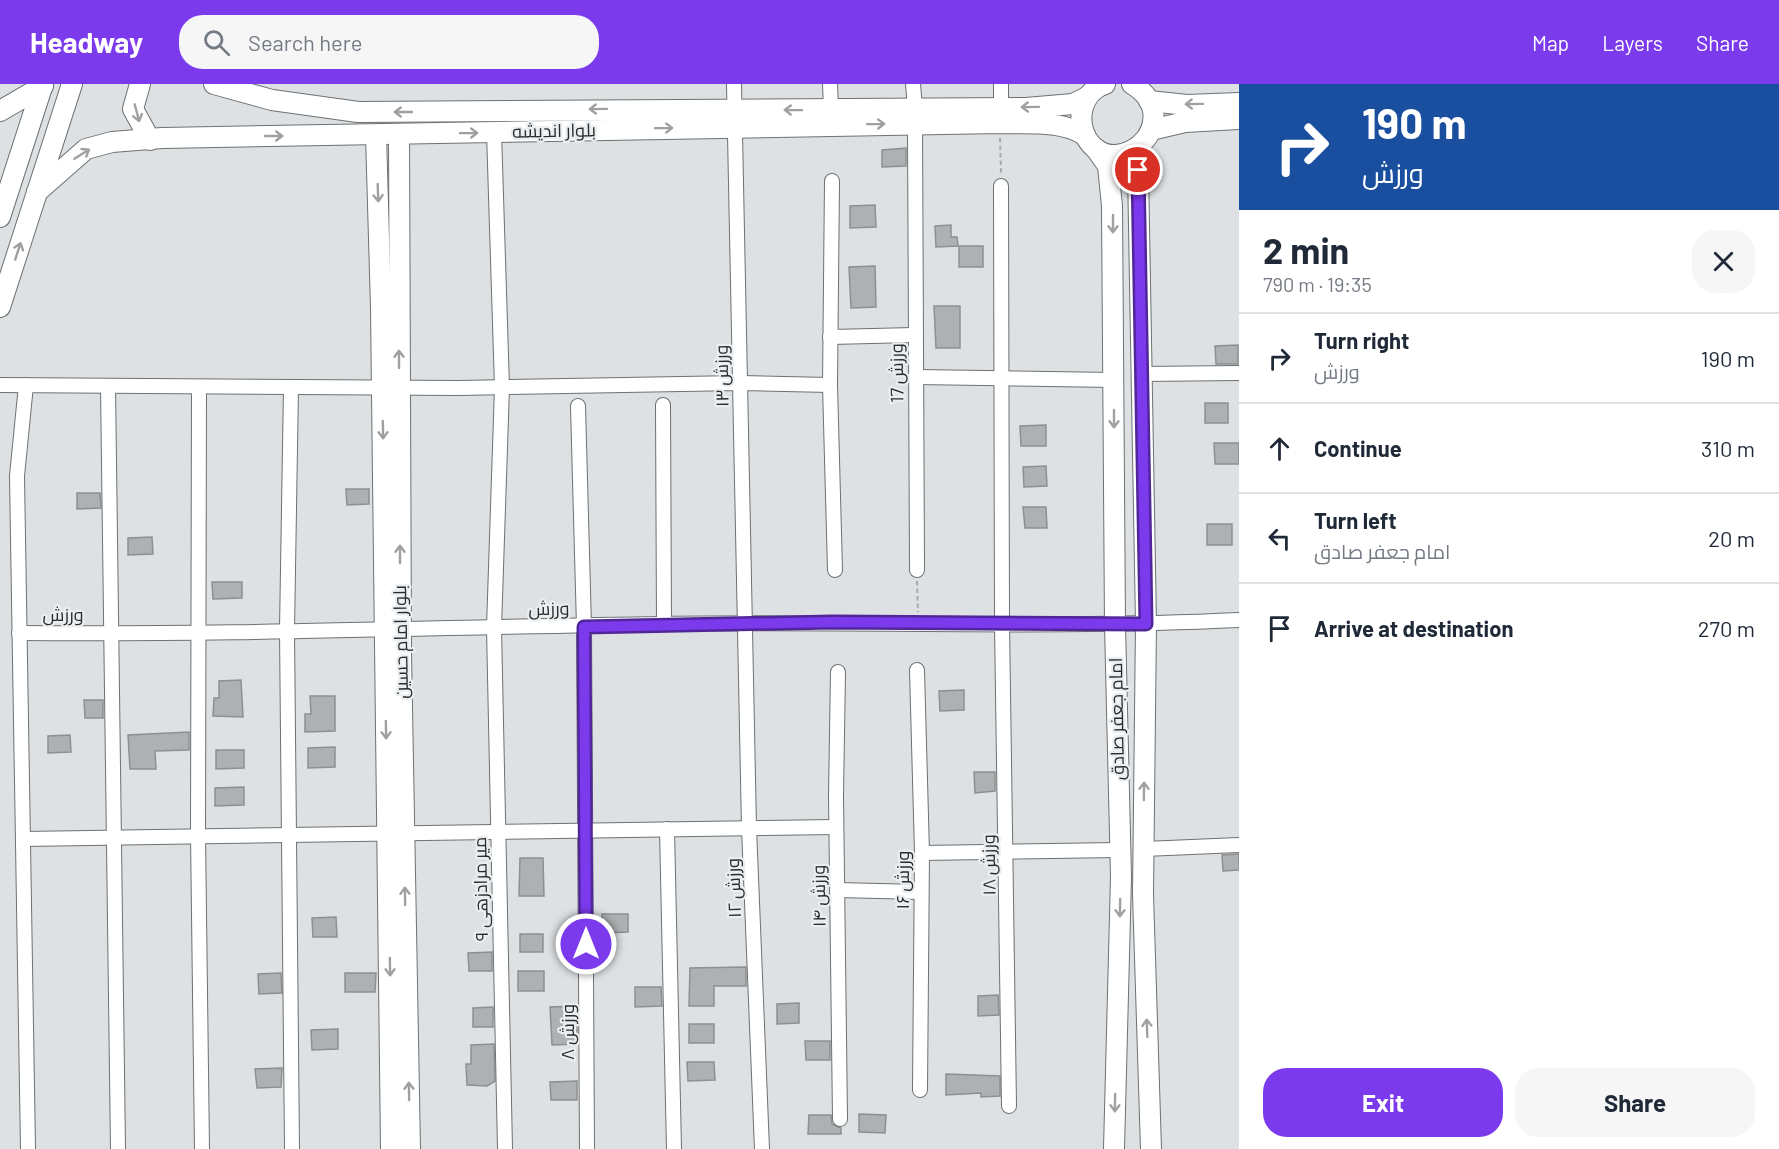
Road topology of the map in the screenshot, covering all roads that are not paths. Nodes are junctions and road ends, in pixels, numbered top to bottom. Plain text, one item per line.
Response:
1 (72, 84) edge
2 (140, 84) edge
3 (214, 84) edge
4 (734, 84) edge
5 (830, 84) edge
6 (913, 84) edge
7 (1000, 84) edge
8 (1105, 84) edge
9 (43, 85) edge
10 (1139, 89) edge
11 (1087, 98) junction
12 (1239, 103) edge
13 (831, 110) junction
14 (0, 111) edge
15 (1001, 115) junction
16 (915, 116) junction
17 (734, 118) junction
18 (1239, 119) edge
19 (494, 132) junction
20 (399, 134) junction
21 (376, 135) junction
22 (1146, 138) junction
23 (150, 140) junction
24 (1091, 142) junction
25 (832, 181) dead end
26 (1001, 186) road end
27 (37, 192) junction
28 (0, 217) edge
29 (0, 306) edge
30 (914, 335) junction
31 (830, 337) junction
32 (1239, 373) edge
33 (1141, 374) junction
34 (915, 377) junction
35 (1002, 378) junction
36 (1114, 380) junction
37 (740, 383) junction
38 (830, 384) junction
39 (0, 385) edge
40 (26, 385) junction
41 (108, 386) junction
42 (199, 387) junction
43 (291, 387) junction
44 (391, 387) junction
45 (502, 387) junction
46 (663, 405) dead end
47 (578, 406) dead end
48 (835, 570) dead end
49 (917, 570) road end
50 (1239, 620) edge
51 (664, 624) junction
52 (746, 624) junction
53 (1002, 624) junction
54 (1146, 624) junction
55 (1114, 625) junction
56 (584, 627) junction
57 (494, 628) junction
58 (287, 630) junction
59 (393, 630) junction
60 (199, 631) junction
61 (110, 632) junction
62 (19, 633) junction
63 (917, 670) dead end
64 (838, 672) dead end
65 (1119, 801) junction
66 (1144, 819) junction
67 (836, 827) junction
68 (749, 828) junction
69 (667, 829) junction
70 (585, 830) junction
71 (498, 831) junction
72 (396, 832) junction
73 (289, 834) junction
74 (198, 835) junction
75 (113, 836) junction
76 (23, 839) junction
77 (1239, 845) edge
78 (1144, 849) junction
79 (1006, 850) junction
80 (1118, 850) junction
81 (922, 852) junction
82 (1120, 877) junction
83 (837, 890) junction
84 (921, 892) junction
85 (1143, 894) junction
86 (920, 1089) dead end
87 (1009, 1106) dead end
88 (840, 1119) dead end
89 (28, 1149) edge
90 (118, 1149) edge
91 (202, 1149) edge
92 (292, 1149) edge
93 (391, 1149) edge
94 (410, 1149) edge
95 (505, 1149) edge
96 (587, 1149) edge
97 (674, 1149) edge
98 (762, 1149) edge
99 (1114, 1149) edge
100 (1151, 1149) edge

1 - 27 street
2 -> 23 street
17 -> 3 street, بلوار اندیشه
4 - 17 street, ورزش ۱۳
5 - 13 street
6 - 16 street, ورزش 17
7 - 15 street
8 - 11 street
9 - 14 street
9 - 28 street
12 -> 10 street
10 - 22 street, امام جعفر صادق
11 -> 15 street, بلوار اندیشه
11 - 24 street
13 - 16 street, بلوار اندیشه
13 -> 17 street, بلوار اندیشه
15 - 16 street, بلوار اندیشه
15 - 24 street, بلوار اندیشه
17 -> 16 street, بلوار اندیشه
16 - 30 street, ورزش 17
19 -> 17 street, بلوار اندیشه
17 - 37 street, ورزش ۱۳
18 - 22 street, بلوار اندیشه
20 -> 19 street, بلوار اندیشه
19 - 45 street, میر مرادزهی ۹
20 - 21 street, بلوار اندیشه
44 -> 20 street, بلوار امام حسین
23 -> 21 street, بلوار اندیشه
21 -> 44 street, بلوار امام حسین
22 - 24 street, بلوار اندیشه
22 - 33 street, امام جعفر صادق
27 -> 23 street, بلوار اندیشه
24 -> 36 street, امام جعفر صادق
25 - 31 street
26 - 35 street, ورزش ۱۸
29 -> 27 street
30 - 31 street
30 - 34 street, ورزش 17
31 - 38 street
32 - 33 street
33 - 54 street, امام جعفر صادق
34 - 35 street
34 - 49 street, ورزش 17
35 - 36 street
35 - 53 street, ورزش ۱۸
36 -> 55 street, امام جعفر صادق
37 - 38 street
37 - 45 street
37 - 52 street, ورزش ۱۳
38 - 48 street
39 - 40 street
40 - 41 street
40 - 62 street
41 - 42 street
41 - 61 street
42 - 43 street
42 - 60 street
43 - 44 street
43 - 58 street
44 - 45 street
44 - 59 street, بلوار امام حسین
45 - 57 street, میر مرادزهی ۹
46 - 51 street
47 - 56 street, ورزش ۸
50 - 54 street
51 - 52 street, ورزش
51 - 56 street, ورزش
52 - 53 street, ورزش
52 - 68 street, ورزش ۱۲
53 - 55 street, ورزش
53 - 79 street, ورزش ۱۸
54 - 55 street, ورزش
66 -> 54 street, امام جعفر صادق
55 - 65 street, امام جعفر صادق
56 - 57 street, ورزش
56 - 70 street, ورزش ۸
57 - 59 street, ورزش
57 - 71 street, میر مرادزهی ۹
58 - 59 street, ورزش
58 - 60 street, ورزش
58 - 73 street
59 - 72 street, بلوار امام حسین
60 - 61 street, ورزش
60 - 74 street
61 - 62 street, ورزش
61 - 75 street
62 - 76 street
63 - 81 street, ورزش ۱۶
64 - 67 street, ورزش ۱۴
65 - 66 street
65 - 80 street, امام جعفر صادق
66 - 78 street, امام جعفر صادق
67 - 68 street
67 - 83 street, ورزش ۱۴
68 - 69 street
68 - 98 street, ورزش ۱۲
69 - 70 street
69 - 97 street
70 - 71 street
70 - 96 street, ورزش ۸
71 - 72 street
71 - 95 street, میر مرادزهی ۹
72 - 73 street
72 -> 93 street, بلوار امام حسین
94 -> 72 street, بلوار امام حسین
73 - 74 street
73 - 92 street
74 - 75 street
74 - 91 street
75 - 76 street
75 - 90 street
76 - 89 street
77 - 78 street
78 - 85 street, امام جعفر صادق
79 - 80 street
79 - 81 street
79 - 87 street, ورزش ۱۸
80 - 82 street, امام جعفر صادق
81 - 84 street, ورزش ۱۶
82 - 85 street
82 -> 99 street, امام جعفر صادق
83 - 84 street
83 - 88 street, ورزش ۱۴
84 - 86 street, ورزش ۱۶
100 -> 85 street, امام جعفر صادق

